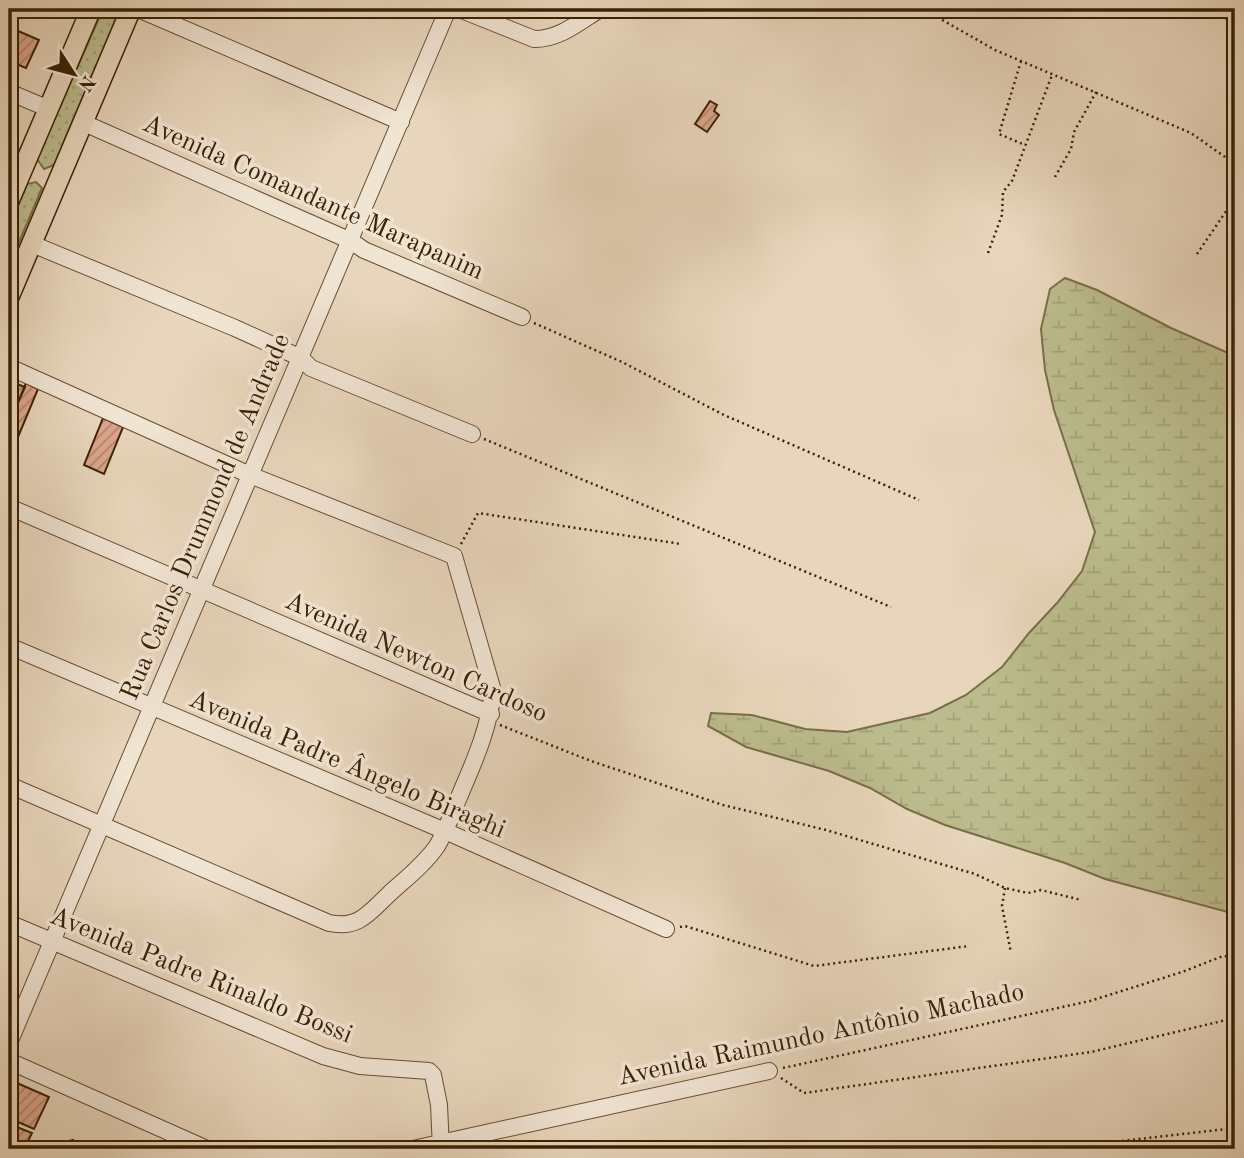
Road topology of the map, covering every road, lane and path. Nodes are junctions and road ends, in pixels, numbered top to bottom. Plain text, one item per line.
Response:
1 (91, 9) edge
2 (131, 9) edge
3 (138, 9) edge
4 (448, 9) edge
5 (459, 9) edge
6 (600, 9) edge
7 (923, 9) edge
8 (1194, 9) edge
9 (1235, 21) edge
10 (1021, 61) junction
11 (1052, 75) junction
12 (9, 92) edge
13 (1096, 92) junction
14 (48, 108) junction
15 (401, 122) junction
16 (84, 123) junction
17 (1026, 145) junction
18 (1235, 164) edge
19 (1055, 177) dead end
20 (1235, 198) edge
21 (9, 201) edge
22 (351, 241) junction
23 (32, 244) junction
24 (988, 253) dead end
25 (1196, 254) dead end
26 (9, 297) edge
27 (522, 317) joint
28 (301, 358) junction
29 (9, 367) edge
30 (472, 434) joint
31 (250, 475) junction
32 (919, 500) dead end
33 (9, 508) edge
34 (681, 544) dead end
35 (454, 556) junction
36 (200, 590) junction
37 (891, 607) dead end
38 (9, 646) edge
39 (151, 708) junction
40 (491, 714) junction
41 (9, 785) edge
42 (100, 826) junction
43 (445, 831) junction
44 (1005, 888) junction
45 (1081, 900) dead end
46 (9, 923) edge
47 (666, 929) joint
48 (50, 942) junction
49 (969, 946) dead end
50 (1011, 953) dead end
51 (1235, 957) edge
52 (1235, 1018) edge
53 (9, 1043) edge
54 (9, 1062) edge
55 (769, 1071) junction
56 (1235, 1128) edge
57 (442, 1146) edge
58 (206, 1149) edge
59 (413, 1149) edge
60 (1051, 1149) edge

1 - 14 main road
2 - 16 main road
3 - 15 street
4 - 15 street, Rua Carlos Drummond de Andrade
5 - 6 street
7 - 10 path
8 - 9 path
10 - 11 path
10 - 17 path
11 - 13 path
11 - 17 path
12 - 14 street
13 - 18 path
13 - 19 path
14 - 21 main road
15 - 22 street, Rua Carlos Drummond de Andrade
16 - 22 street, Avenida Comandante Marapanim
16 - 23 main road
17 - 24 path
20 - 25 path
22 - 27 street, Avenida Comandante Marapanim
22 - 28 street, Rua Carlos Drummond de Andrade
23 - 26 main road
23 - 28 street
27 - 32 path
28 - 30 street
28 - 31 street, Rua Carlos Drummond de Andrade
29 - 31 street
30 - 37 path
31 - 35 street
31 - 36 street, Rua Carlos Drummond de Andrade
33 - 36 street, Avenida Newton Cardoso
34 - 35 path
35 - 40 street
36 - 39 street, Rua Carlos Drummond de Andrade
36 - 40 street, Avenida Newton Cardoso
38 - 39 street, Avenida Padre Ângelo Biraghi
39 - 42 street, Rua Carlos Drummond de Andrade
39 - 43 street, Avenida Padre Ângelo Biraghi
40 - 43 street
40 - 44 path, Avenida Newton Cardoso
41 - 42 street
42 - 43 street
42 - 48 street, Rua Carlos Drummond de Andrade
43 - 47 street, Avenida Padre Ângelo Biraghi
44 - 45 path
44 - 50 path
46 - 48 street, Avenida Padre Rinaldo Bossi
47 - 49 path
48 - 53 street, Rua Carlos Drummond de Andrade
48 - 57 street, Avenida Padre Rinaldo Bossi
51 - 55 path, Avenida Raimundo Antônio Machado
52 - 55 path
54 - 58 street
55 - 57 street, Avenida Raimundo Antônio Machado
56 - 60 path
57 - 59 street, Avenida Raimundo Antônio Machado

